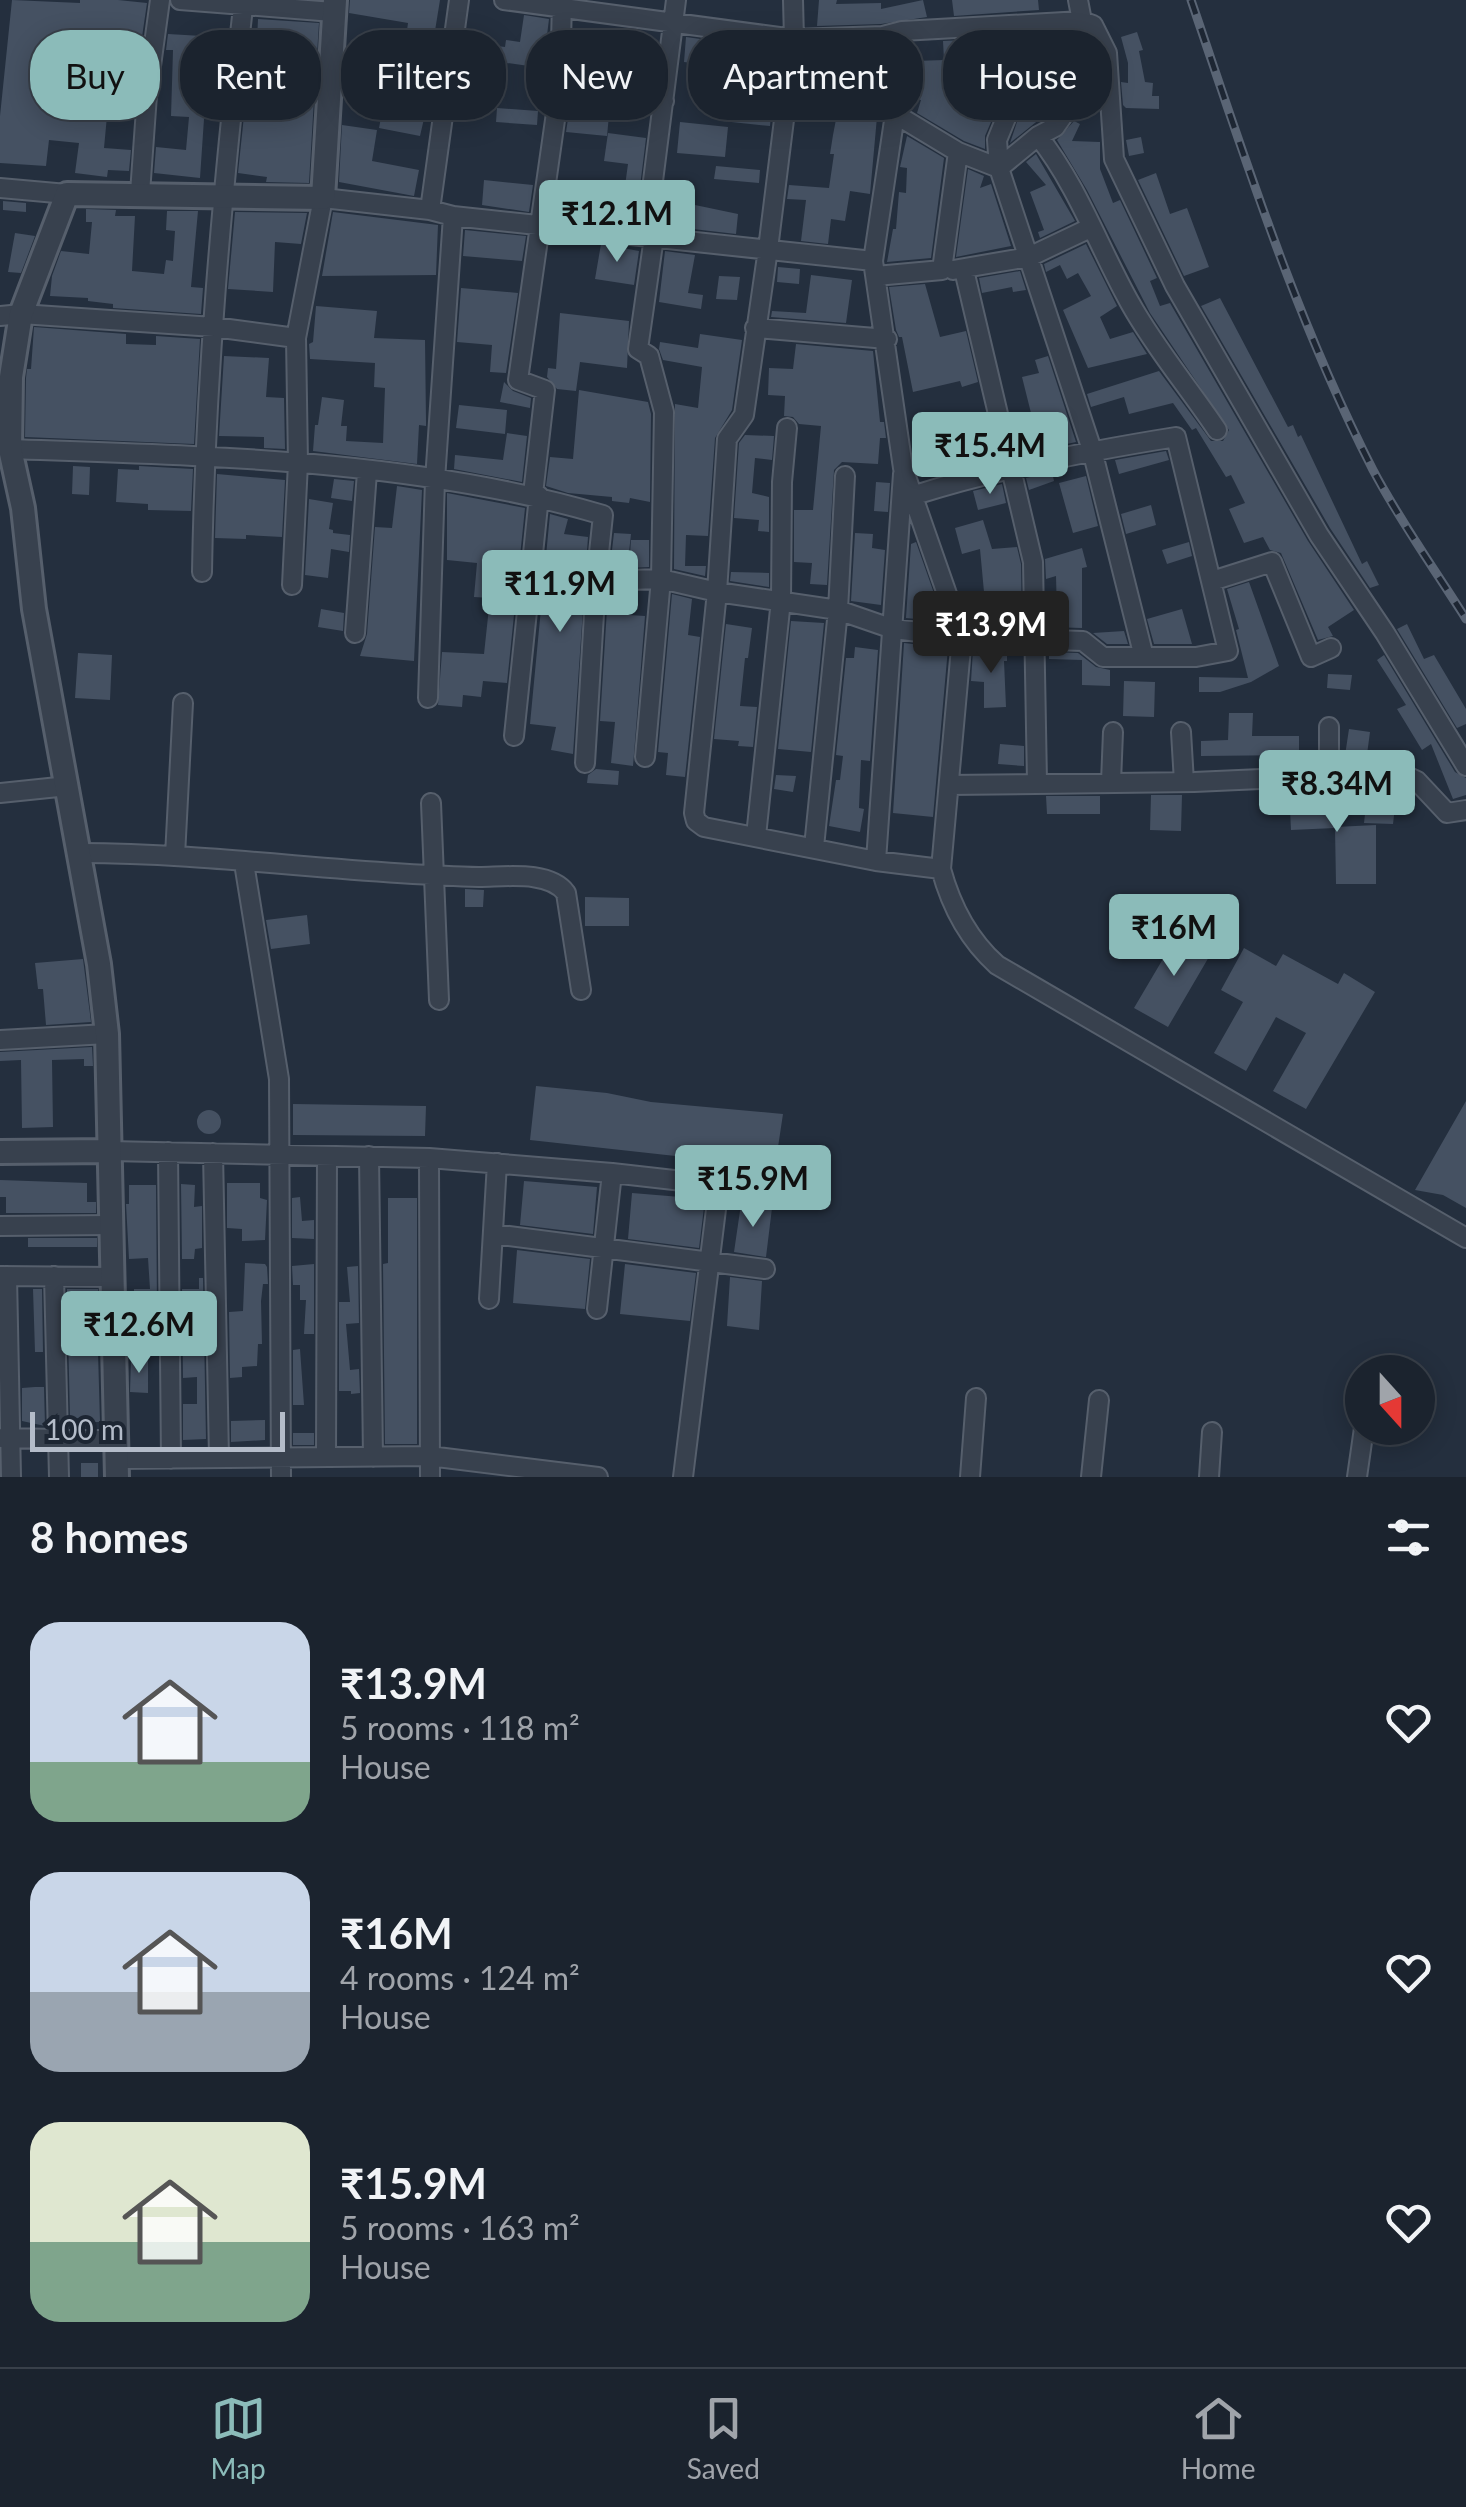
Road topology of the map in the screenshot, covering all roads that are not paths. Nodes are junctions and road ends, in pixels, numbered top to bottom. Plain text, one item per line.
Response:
1 (160, 0) edge
2 (180, 0) edge
3 (459, 0) edge
4 (504, 0) edge
5 (676, 0) edge
6 (793, 0) edge
7 (1078, 0) edge
8 (562, 4) edge
9 (334, 6) edge
10 (242, 7) junction
11 (1082, 21) junction
12 (674, 24) junction
13 (1016, 25) junction
14 (561, 30) edge
15 (722, 30) edge
16 (794, 30) edge
17 (921, 30) edge
18 (668, 70) edge
19 (555, 120) edge
20 (662, 120) edge
21 (784, 120) edge
22 (894, 120) edge
23 (905, 120) edge
24 (1038, 136) junction
25 (958, 152) junction
26 (999, 168) junction
27 (0, 188) edge
28 (140, 193) junction
29 (67, 194) junction
30 (222, 195) junction
31 (323, 198) junction
32 (430, 210) junction
33 (453, 216) junction
34 (540, 224) junction
35 (1090, 228) junction
36 (650, 236) junction
37 (768, 250) junction
38 (1029, 257) junction
39 (874, 268) junction
40 (942, 270) junction
41 (964, 270) junction
42 (10, 315) edge
43 (214, 327) junction
44 (755, 328) junction
45 (296, 338) junction
46 (887, 339) junction
47 (787, 428) dead end
48 (1218, 430) dead end
49 (10, 449) junction
50 (1092, 450) junction
51 (204, 457) junction
52 (298, 463) junction
53 (904, 468) junction
54 (1012, 470) junction
55 (367, 472) junction
56 (845, 476) dead end
57 (435, 480) junction
58 (915, 494) junction
59 (536, 495) junction
60 (202, 572) dead end
61 (660, 579) junction
62 (596, 580) junction
63 (1212, 580) junction
64 (292, 585) dead end
65 (717, 592) junction
66 (782, 600) junction
67 (838, 610) junction
68 (892, 630) junction
69 (355, 634) dead end
70 (962, 638) junction
71 (1035, 638) junction
72 (1331, 648) dead end
73 (1144, 657) junction
74 (428, 698) dead end
75 (183, 703) dead end
76 (1329, 727) dead end
77 (1112, 732) dead end
78 (1181, 732) dead end
79 (514, 736) dead end
80 (645, 757) dead end
81 (585, 763) dead end
82 (1466, 766) edge
83 (1329, 776) junction
84 (1038, 782) junction
85 (1111, 782) junction
86 (1184, 782) junction
87 (949, 785) junction
88 (68, 786) junction
89 (0, 793) edge
90 (431, 804) dead end
91 (1466, 810) edge
92 (756, 836) junction
93 (814, 848) junction
94 (80, 853) junction
95 (175, 856) junction
96 (876, 862) junction
97 (244, 863) junction
98 (941, 869) junction
99 (432, 876) junction
100 (581, 990) dead end
101 (439, 1000) dead end
102 (107, 1034) junction
103 (0, 1040) edge
104 (110, 1151) junction
105 (0, 1152) edge
106 (168, 1152) junction
107 (214, 1153) junction
108 (278, 1154) junction
109 (328, 1156) junction
110 (369, 1156) junction
111 (429, 1158) junction
112 (498, 1163) junction
113 (612, 1173) junction
114 (719, 1186) junction
115 (762, 1190) dead end
116 (111, 1225) junction
117 (0, 1226) edge
118 (493, 1234) junction
119 (1466, 1238) edge
120 (604, 1250) junction
121 (710, 1263) junction
122 (765, 1270) dead end
123 (4, 1276) edge
124 (54, 1276) junction
125 (112, 1277) junction
126 (489, 1299) dead end
127 (598, 1309) dead end
128 (976, 1398) dead end
129 (1099, 1400) dead end
130 (1212, 1432) dead end
131 (5, 1438) edge
132 (58, 1440) junction
133 (1362, 1445) edge
134 (430, 1456) junction
135 (373, 1457) junction
136 (172, 1458) junction
137 (219, 1458) junction
138 (326, 1458) junction
139 (116, 1459) edge
140 (281, 1468) edge
141 (11, 1477) edge
142 (59, 1477) edge
143 (430, 1477) edge
144 (598, 1477) edge
145 (683, 1477) edge
146 (970, 1477) edge
147 (1092, 1477) edge
148 (1209, 1477) edge
149 (1357, 1477) edge

1 - 28 street
2 - 10 street
3 - 32 street
4 - 8 street
5 - 12 street
6 - 16 street
7 - 11 street
8 - 12 street
8 - 14 street
9 - 10 street
9 - 31 street
10 - 30 street
11 - 13 street
11 - 24 street
11 - 82 street
12 - 15 street
12 - 18 street
13 - 17 street
13 - 26 street
19 - 34 street
20 - 36 street
21 - 37 street
22 - 39 street
23 - 25 street
24 - 26 street
24 - 35 street
25 - 26 street
25 - 40 street
26 - 38 street
27 - 29 street
28 - 29 street
28 - 30 street
29 - 42 street
30 - 31 street
30 - 43 street
31 - 32 street
31 - 45 street
32 - 33 street
33 - 34 street
33 - 57 street
34 - 36 street
34 - 59 street
35 - 38 street
35 - 48 street
36 - 37 street
36 - 61 street
37 - 39 street
37 - 44 street
38 - 41 street
38 - 50 street
39 - 40 street
39 - 46 street
40 - 41 street
41 - 54 street
42 - 43 street
42 - 49 street
43 - 45 street
43 - 51 street
44 - 46 street
44 - 65 street
45 - 52 street
46 - 53 street
47 - 66 street
49 - 51 street
49 - 88 street
50 - 54 street
50 - 63 street
50 - 73 street
51 - 52 street
51 - 60 street
52 - 55 street
52 - 64 street
53 - 58 street
53 - 68 street
54 - 58 street
54 - 71 street
55 - 57 street
55 - 69 street
56 - 67 street
57 - 59 street
57 - 74 street
58 - 70 street
59 - 62 street
59 - 79 street
61 - 62 street
61 - 65 street
61 - 80 street
62 - 81 street
63 - 72 street
63 - 73 street
65 - 66 street
65 - 92 street
66 - 67 street
66 - 92 street
67 - 68 street
67 - 93 street
68 - 70 street
68 - 96 street
70 - 71 street
70 - 87 street
71 - 73 street
71 - 84 street
75 - 95 street
76 - 83 street
77 - 85 street
78 - 86 street
83 - 86 street
83 - 91 street
84 - 85 street
84 - 87 street
85 - 86 street
87 - 98 street
88 - 89 street
88 - 94 street
90 - 99 street
92 - 93 street
93 - 96 street
94 - 95 street
94 - 102 street
95 - 97 street
96 - 98 street
97 - 99 street
97 - 108 street
98 - 119 street
99 - 100 street
99 - 101 street
102 - 103 street
102 - 104 street
104 - 105 street
104 - 106 street
104 - 116 street
106 - 107 street
106 - 136 street
107 - 108 street
107 - 137 street
108 - 109 street
108 - 140 street
109 - 110 street
109 - 138 street
110 - 111 street
110 - 135 street
111 - 112 street
111 - 134 street
112 - 113 street
112 - 118 street
113 - 114 street
113 - 120 street
114 - 115 street
114 - 121 street
116 - 117 street
116 - 125 street
118 - 120 street
118 - 126 street
120 - 121 street
120 - 127 street
121 - 122 street
121 - 145 street
123 - 124 street
123 - 131 street
124 - 125 street
124 - 132 street
125 - 139 street
128 - 146 street
129 - 147 street
130 - 148 street
131 - 132 street
131 - 141 street
132 - 139 street
132 - 142 street
133 - 149 street
134 - 135 street
134 - 143 street
134 - 144 street
135 - 138 street
136 - 137 street
136 - 139 street
137 - 140 street
138 - 140 street

